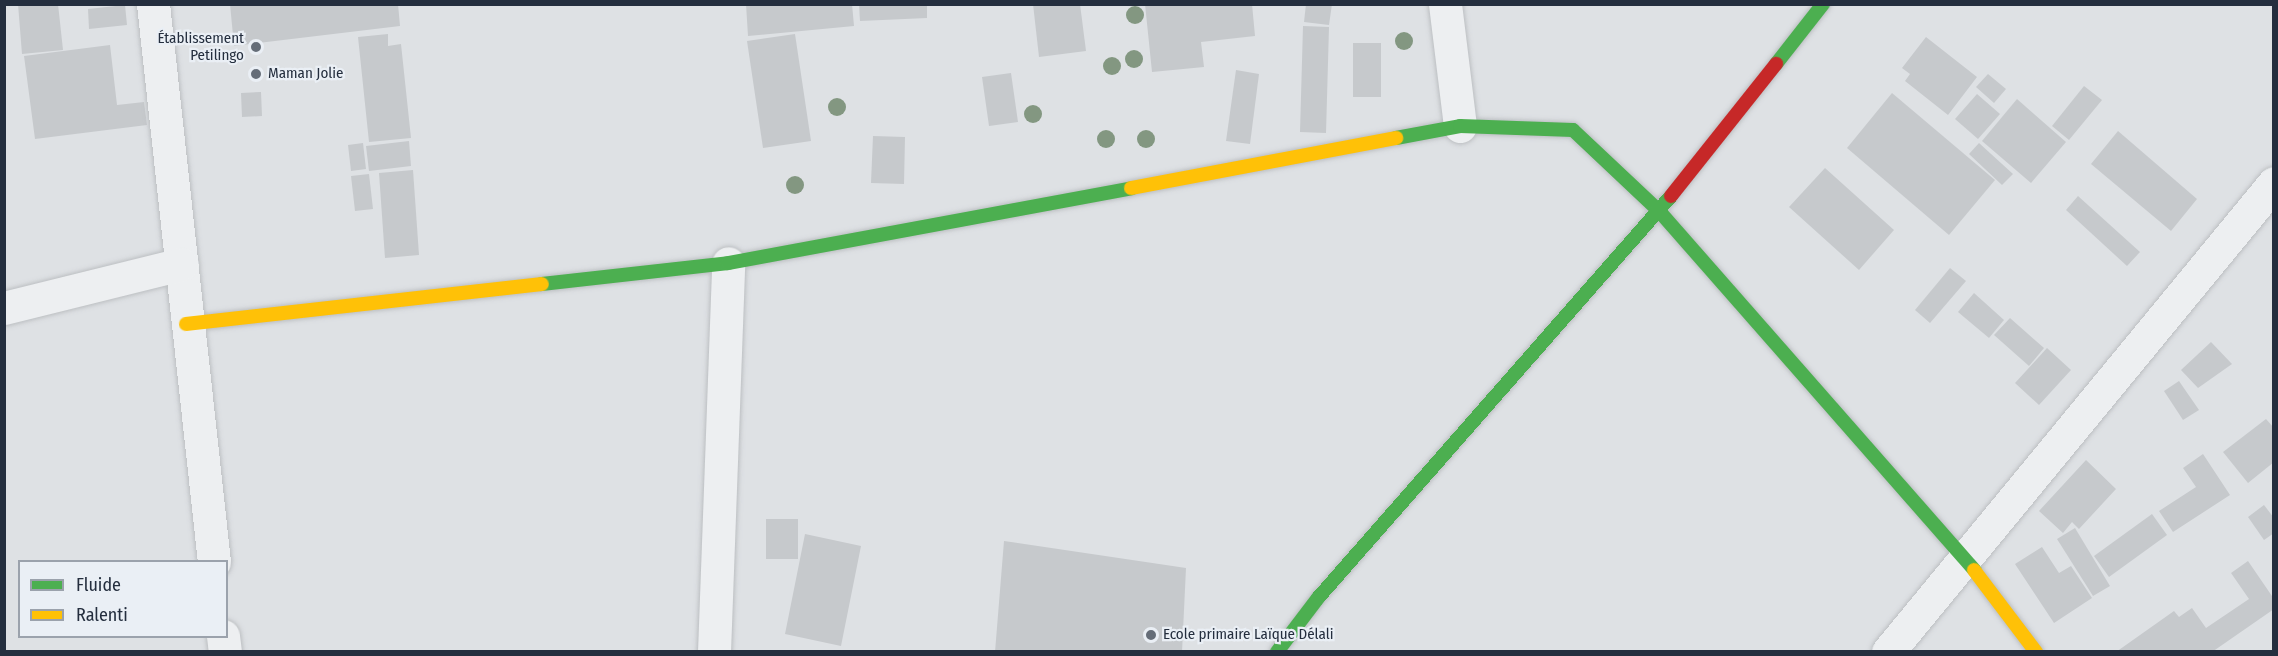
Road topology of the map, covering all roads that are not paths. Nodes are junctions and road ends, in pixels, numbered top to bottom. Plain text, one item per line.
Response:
1 (153, 4) edge
2 (1445, 4) edge
3 (1823, 4) edge
4 (1460, 126) junction
5 (2273, 184) edge
6 (1659, 211) junction
7 (728, 263) junction
8 (182, 264) junction
9 (4, 308) edge
10 (186, 324) junction
11 (1965, 558) junction
12 (214, 560) edge
13 (714, 651) edge
14 (1277, 651) edge
15 (1888, 651) edge
16 (2036, 651) edge

1 - 8 street
2 - 4 street
3 - 6 street
4 - 6 street
4 - 7 street
5 - 11 street
6 - 11 street
6 - 14 street
7 - 10 street
7 - 13 street
8 - 9 street
8 - 10 street
10 - 12 street
11 - 15 street
11 - 16 street

